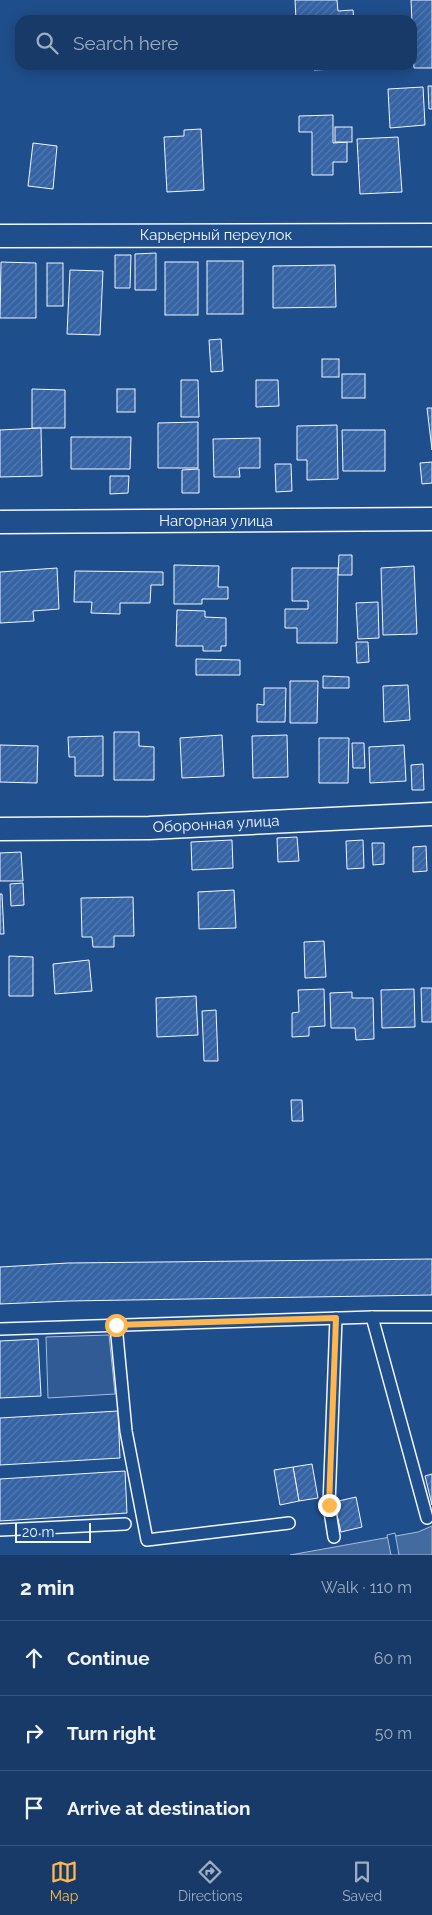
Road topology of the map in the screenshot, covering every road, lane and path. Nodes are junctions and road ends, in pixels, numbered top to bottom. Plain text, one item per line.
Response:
1 (432, 235) edge
2 (0, 236) edge
3 (432, 519) edge
4 (0, 522) edge
5 (432, 814) edge
6 (0, 829) edge
7 (372, 1317) junction
8 (432, 1317) edge
9 (336, 1318) junction
10 (116, 1325) junction
11 (0, 1329) edge
12 (427, 1518) dead end
13 (289, 1522) dead end
14 (125, 1524) dead end
15 (0, 1530) edge
16 (334, 1537) dead end

1 - 2 street, Карьерный переулок
3 - 4 street, Нагорная улица
5 - 6 street, Оборонная улица
7 - 8 lane
7 - 9 lane
7 - 12 lane
9 - 10 lane
9 - 16 lane
10 - 11 lane
10 - 13 lane
14 - 15 lane

